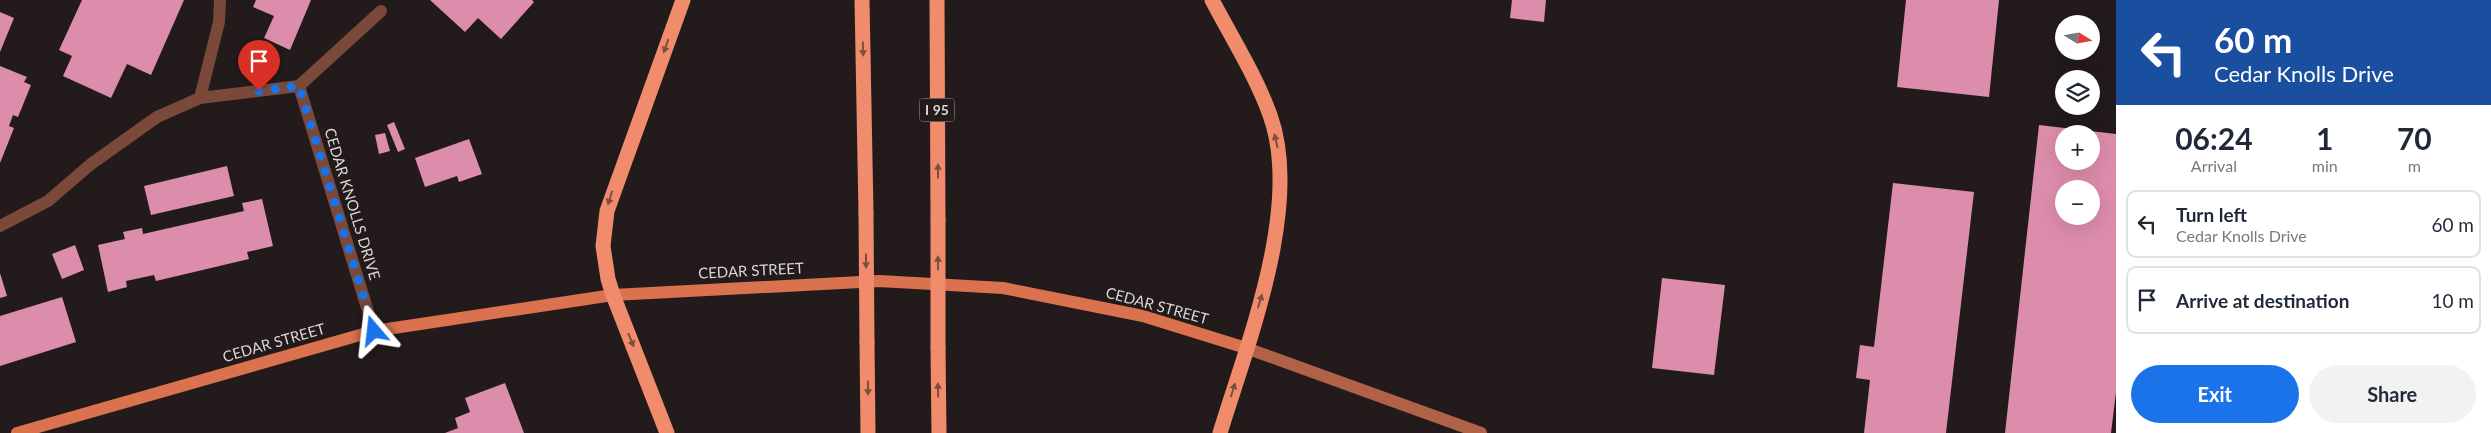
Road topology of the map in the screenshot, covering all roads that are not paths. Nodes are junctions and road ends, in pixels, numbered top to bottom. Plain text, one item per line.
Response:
1 (220, 0) edge
2 (683, 0) edge
3 (862, 0) edge
4 (937, 0) edge
5 (1212, 0) edge
6 (381, 11) dead end
7 (299, 86) junction
8 (200, 98) junction
9 (0, 226) edge
10 (613, 295) junction
11 (374, 331) junction
12 (1246, 348) junction
13 (17, 433) edge
14 (667, 433) edge
15 (868, 433) edge
16 (939, 433) edge
17 (1220, 433) edge
18 (1481, 433) edge

1 - 8 street
2 -> 10 highway
3 -> 15 highway, bridge
16 -> 4 highway, I 95, bridge
12 -> 5 highway
6 - 7 street
7 - 8 street
7 - 11 street, CEDAR KNOLLS DRIVE
8 - 9 street
10 - 11 main road, CEDAR STREET
10 - 12 main road, CEDAR STREET
10 -> 14 highway
11 - 13 main road, CEDAR STREET
17 -> 12 highway
12 - 18 main road, CEDAR STREET

